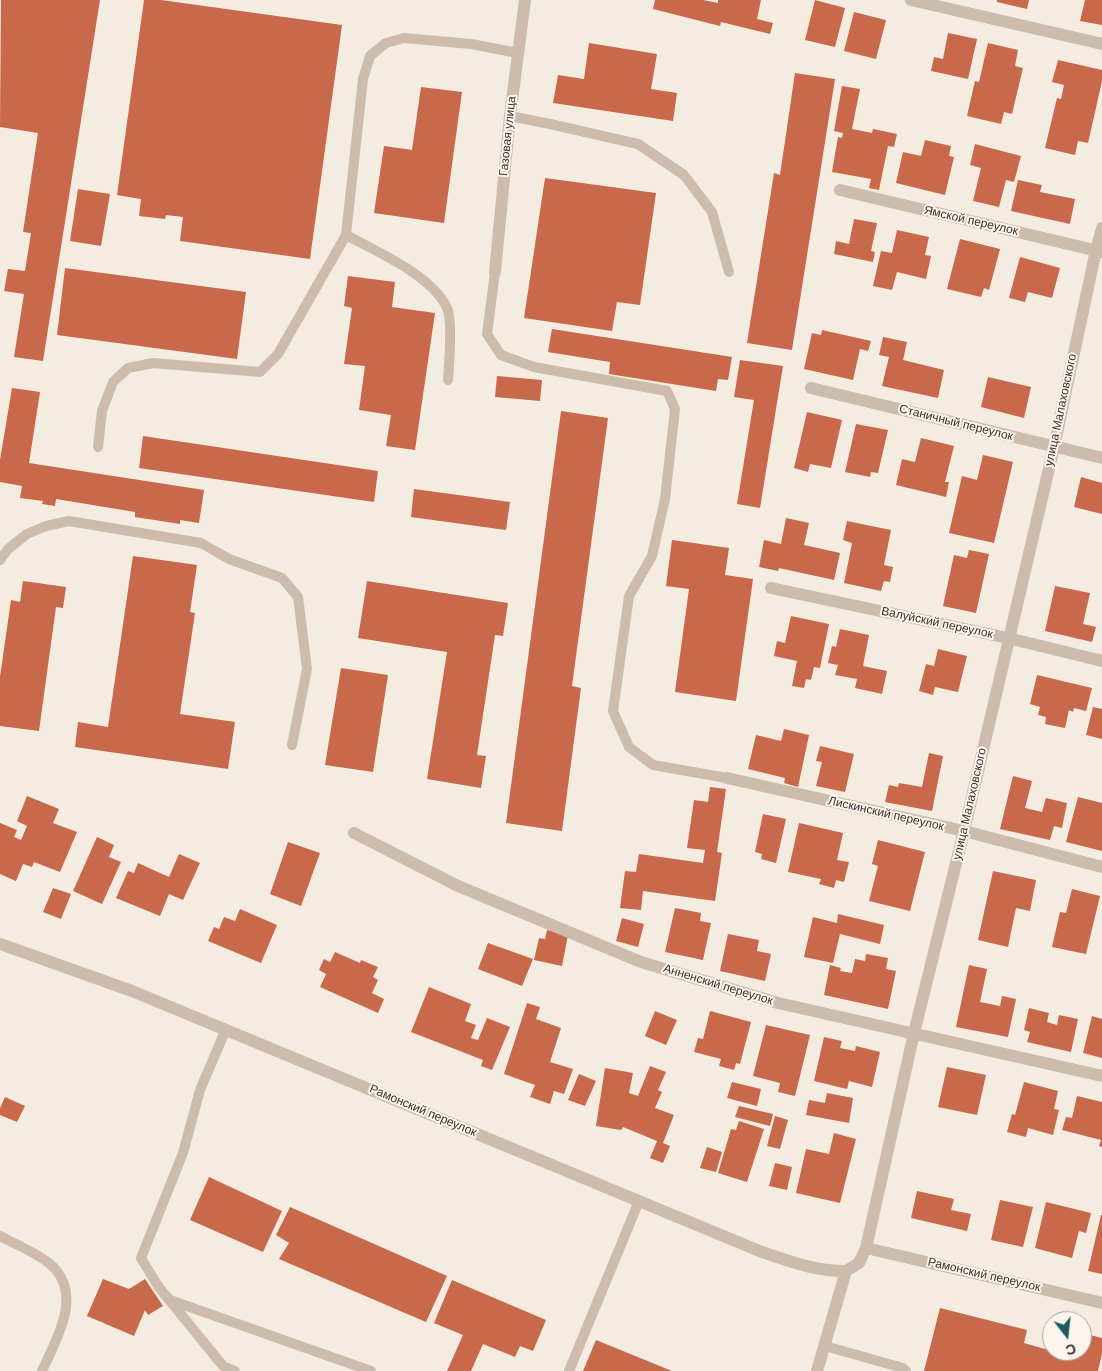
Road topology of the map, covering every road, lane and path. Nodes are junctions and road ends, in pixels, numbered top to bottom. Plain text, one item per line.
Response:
1 (525, 0) edge
2 (911, 0) edge
3 (1102, 44) edge
4 (518, 53) junction
5 (510, 116) junction
6 (840, 190) dead end
7 (1102, 228) edge
8 (346, 235) junction
9 (1099, 251) edge
10 (495, 272) joint
11 (729, 272) dead end
12 (448, 380) dead end
13 (811, 388) dead end
14 (98, 447) dead end
15 (1054, 447) junction
16 (1102, 458) edge
17 (0, 560) edge
18 (771, 588) dead end
19 (1008, 638) junction
20 (1102, 662) edge
21 (292, 745) dead end
22 (726, 778) joint
23 (964, 832) junction
24 (354, 833) dead end
25 (1102, 868) edge
26 (0, 944) edge
27 (226, 1029) junction
28 (914, 1033) junction
29 (1102, 1076) edge
30 (639, 1201) junction
31 (0, 1236) edge
32 (866, 1248) junction
33 (846, 1271) junction
34 (169, 1299) junction
35 (1102, 1303) edge
36 (825, 1346) junction
37 (42, 1371) edge
38 (235, 1371) edge
39 (371, 1371) edge
40 (569, 1371) edge
41 (817, 1371) edge
42 (906, 1371) edge

1 - 4 street, Газовая улица
2 - 3 street
4 - 5 street, Газовая улица
4 - 8 lane
5 - 10 street, Газовая улица
5 - 11 lane
6 - 9 street, Ямской переулок
7 - 9 street, улица Малаховского
8 - 12 lane
8 - 14 lane
9 - 15 street, улица Малаховского
10 - 22 lane
13 - 15 street, Станичный переулок
15 - 16 street, Станичный переулок
15 - 19 street, улица Малаховского
17 - 21 lane
18 - 19 street, Валуйский переулок
19 - 20 street, Валуйский переулок
19 - 23 street, улица Малаховского
22 - 23 street, Лискинский переулок
23 - 25 street, Лискинский переулок
23 - 28 street, улица Малаховского
24 - 28 street, Анненский переулок
26 - 27 street, Рамонский переулок
27 - 30 street, Рамонский переулок
27 - 34 lane
28 - 29 street, Анненский переулок
28 - 32 street, улица Малаховского
30 - 33 street, Рамонский переулок
30 - 40 lane
31 - 37 lane
32 - 33 street, улица Малаховского
32 - 35 street, Рамонский переулок
33 - 36 street, улица Малаховского
34 - 38 lane
34 - 39 lane
36 - 41 street, улица Малаховского
36 - 42 lane

